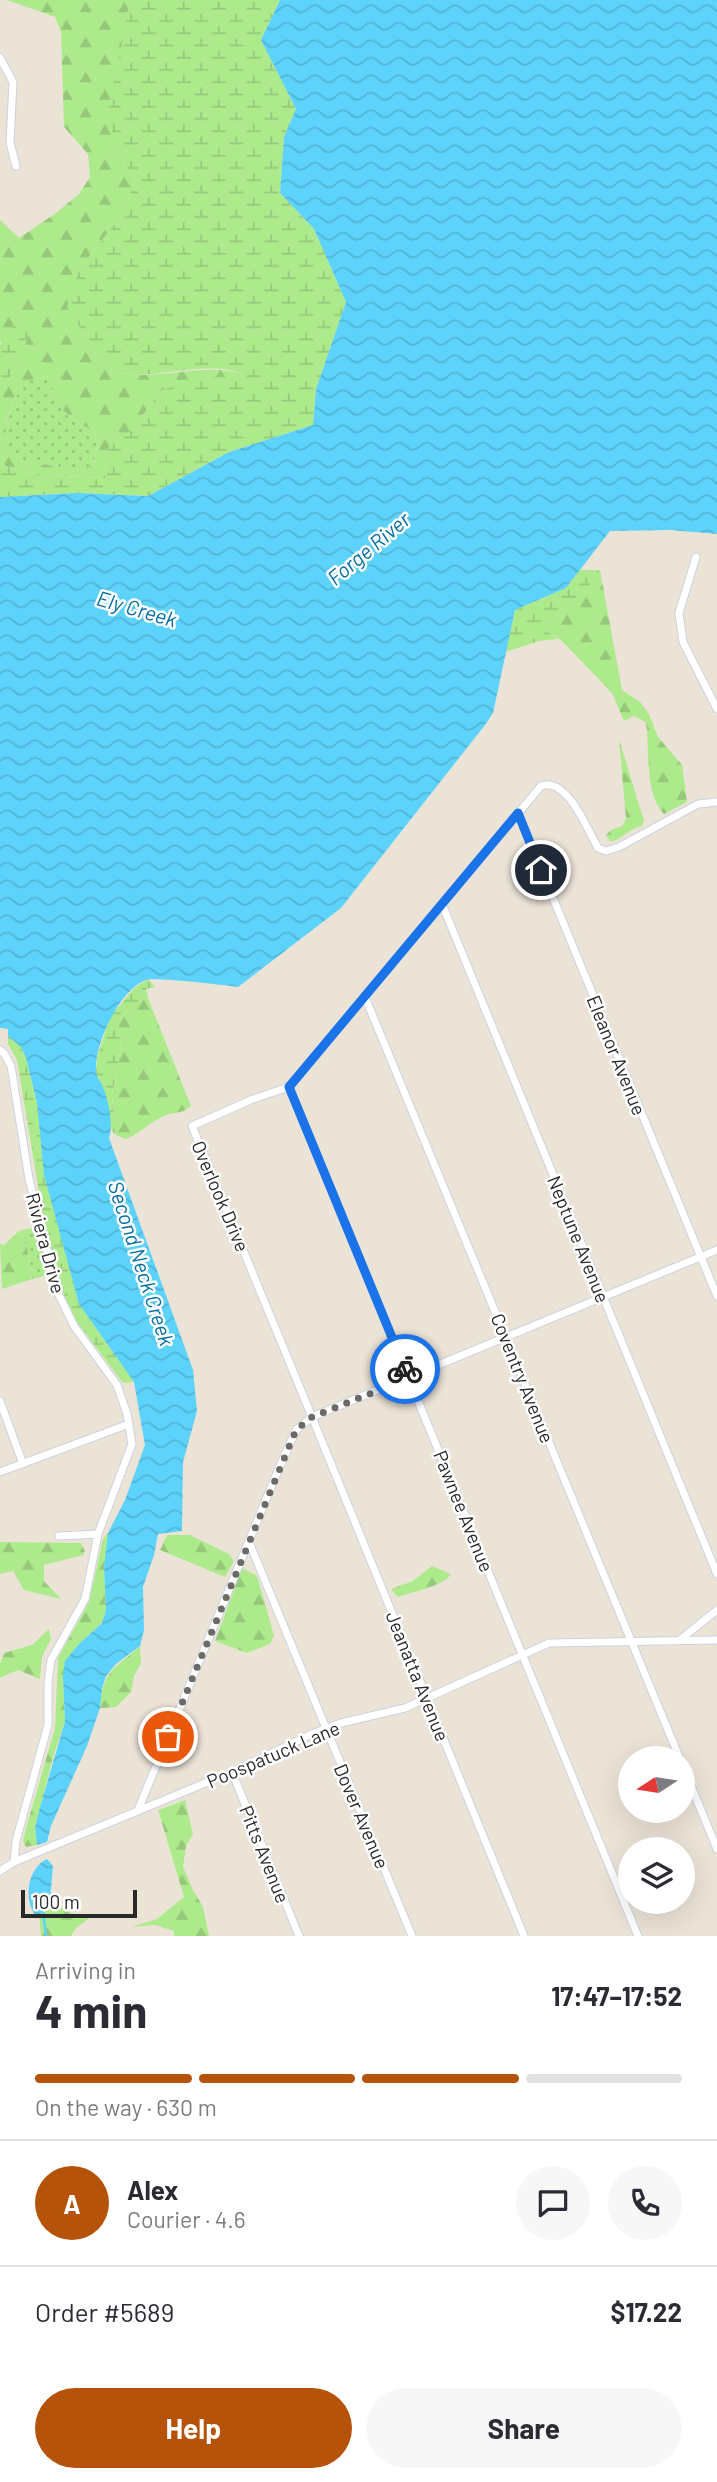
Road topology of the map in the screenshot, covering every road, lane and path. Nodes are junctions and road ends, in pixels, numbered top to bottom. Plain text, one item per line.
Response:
1 (0, 58) edge
2 (16, 166) dead end
3 (696, 557) dead end
4 (717, 709) edge
5 (717, 802) edge
6 (518, 813) junction
7 (442, 904) junction
8 (365, 997) junction
9 (0, 1050) edge
10 (289, 1087) junction
11 (717, 1250) edge
12 (701, 1256) junction
13 (602, 1296) junction
14 (717, 1296) edge
15 (507, 1337) junction
16 (409, 1378) junction
17 (0, 1401) edge
18 (312, 1417) junction
19 (129, 1424) junction
20 (23, 1464) junction
21 (0, 1472) edge
22 (98, 1534) junction
23 (59, 1535) dead end
24 (249, 1541) junction
25 (717, 1574) edge
26 (717, 1610) edge
27 (680, 1639) junction
28 (717, 1640) edge
29 (632, 1642) junction
30 (522, 1654) junction
31 (427, 1698) junction
32 (326, 1729) junction
33 (675, 1746) edge
34 (232, 1772) junction
35 (695, 1796) edge
36 (138, 1810) junction
37 (717, 1849) edge
38 (14, 1862) junction
39 (0, 1871) edge
40 (299, 1936) edge
41 (412, 1936) edge
42 (524, 1936) edge
43 (638, 1936) edge

1 - 2 street
3 - 4 street
5 - 6 street, Overlook Drive
6 - 7 street, Overlook Drive
6 - 12 street, Eleanor Avenue
7 - 8 street, Overlook Drive
7 - 13 street, Neptune Avenue
8 - 10 street, Overlook Drive
8 - 15 street, Coventry Avenue
9 - 19 street, Riviera Drive
10 - 16 street, Pawnee Avenue
10 - 18 street, Overlook Drive
11 - 12 street
12 - 13 street
12 - 14 street, Eleanor Avenue
13 - 15 street
13 - 25 street, Neptune Avenue
15 - 16 street
15 - 29 street, Coventry Avenue
16 - 18 street
16 - 30 street, Pawnee Avenue
17 - 20 street
18 - 24 street
18 - 31 street, Jeanatta Avenue
19 - 20 street
19 - 22 street, Riviera Drive
20 - 21 street
22 - 23 street
22 - 38 street, Riviera Drive
24 - 32 street, Dover Avenue
24 - 36 street
26 - 27 street
27 - 28 street, Poospatuck Lane
27 - 29 street, Poospatuck Lane
29 - 30 street, Poospatuck Lane
29 - 33 street, Coventry Avenue
30 - 31 street, Poospatuck Lane
30 - 43 street, Pawnee Avenue
31 - 32 street, Poospatuck Lane
31 - 42 street, Jeanatta Avenue
32 - 34 street, Poospatuck Lane
32 - 41 street, Dover Avenue
34 - 36 street, Poospatuck Lane
34 - 40 street, Pitts Avenue
35 - 37 street
36 - 38 street, Poospatuck Lane
38 - 39 street, Poospatuck Lane

